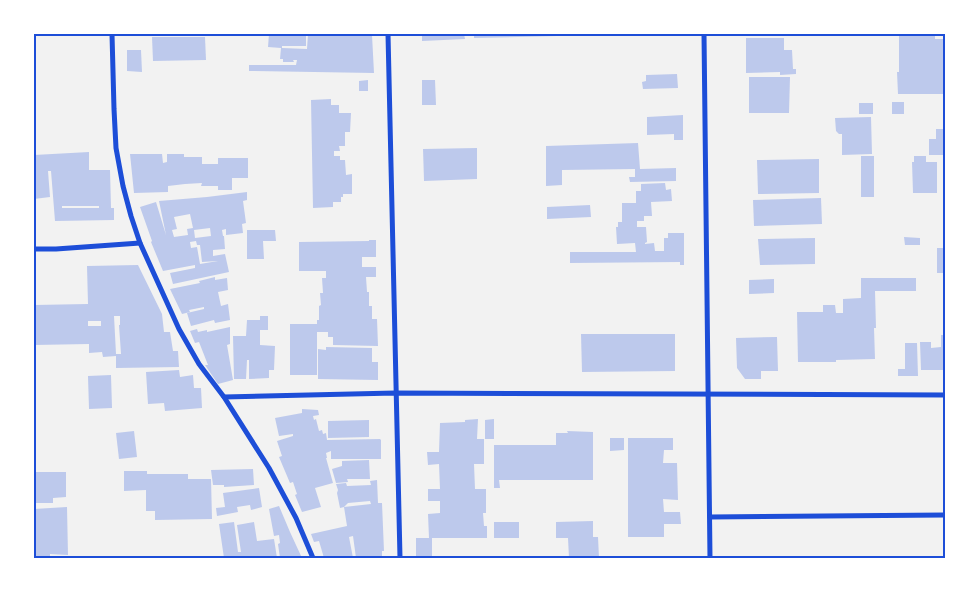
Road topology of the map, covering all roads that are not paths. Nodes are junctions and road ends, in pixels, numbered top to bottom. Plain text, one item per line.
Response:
1 (112, 34) edge
2 (388, 34) edge
3 (704, 34) edge
4 (140, 243) junction
5 (34, 249) edge
6 (395, 393) junction
7 (709, 394) junction
8 (945, 395) edge
9 (224, 397) junction
10 (945, 515) edge
11 (710, 517) junction
12 (313, 558) edge
13 (400, 558) edge
14 (710, 558) edge

1 - 4 street
2 - 6 street
3 - 7 street
4 - 5 street
4 - 9 street
6 - 7 street
6 - 9 street
6 - 13 street
7 - 8 street
7 - 11 street
9 - 12 street
10 - 11 street
11 - 14 street

